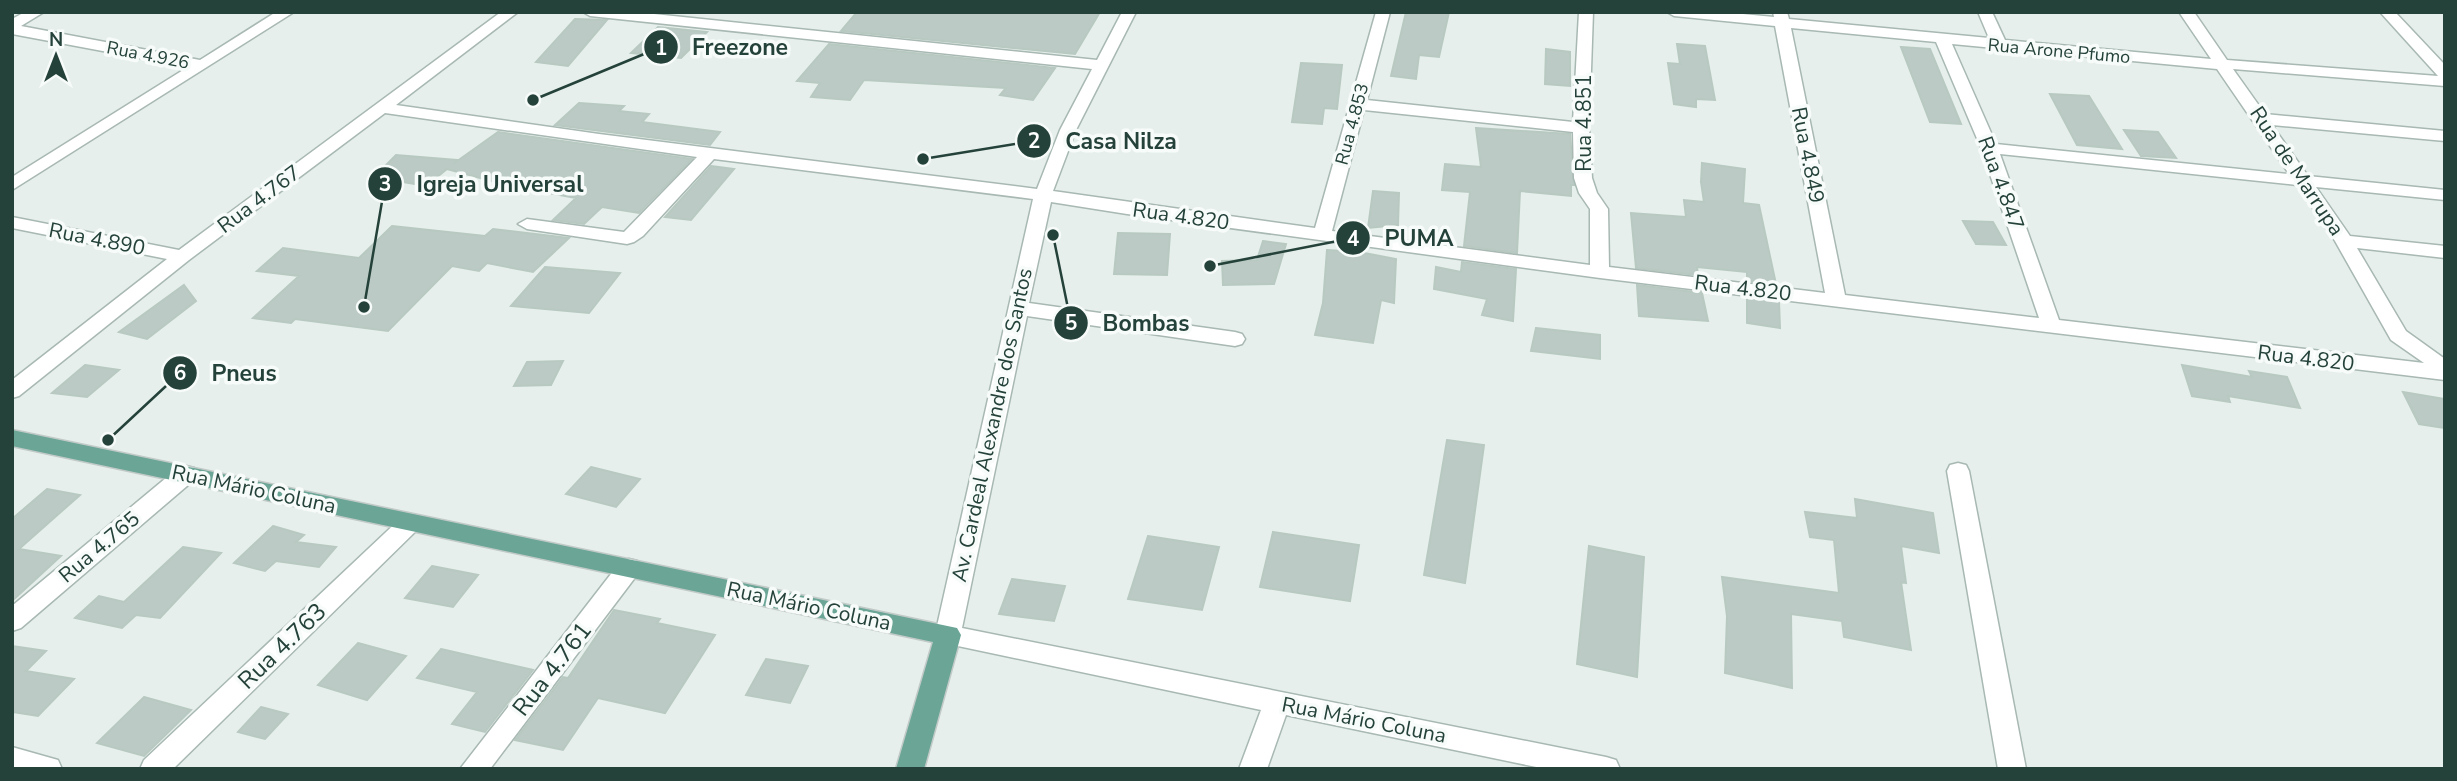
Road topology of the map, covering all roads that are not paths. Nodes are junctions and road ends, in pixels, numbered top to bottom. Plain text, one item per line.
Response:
1 (37, 12) edge
2 (287, 12) edge
3 (511, 12) edge
4 (590, 12) edge
5 (1129, 12) edge
6 (1383, 12) edge
7 (1586, 12) edge
8 (1674, 12) edge
9 (1985, 12) edge
10 (2186, 12) edge
11 (2387, 12) edge
12 (1781, 18) edge
13 (12, 27) edge
14 (1943, 40) junction
15 (2000, 45) junction
16 (201, 65) junction
17 (1101, 65) junction
18 (2225, 65) junction
19 (2445, 74) edge
20 (2445, 81) edge
21 (1358, 104) junction
22 (383, 108) junction
23 (2262, 118) junction
24 (1581, 128) junction
25 (2445, 136) edge
26 (1990, 148) junction
27 (710, 153) junction
28 (2305, 182) junction
29 (12, 185) edge
30 (1043, 195) junction
31 (2445, 195) edge
32 (12, 222) edge
33 (527, 224) dead end
34 (1322, 235) junction
35 (2344, 241) junction
36 (2445, 252) edge
37 (182, 256) junction
38 (1600, 272) junction
39 (1836, 299) junction
40 (1017, 309) junction
41 (2052, 328) junction
42 (2398, 335) junction
43 (1235, 339) dead end
44 (2392, 368) junction
45 (2445, 371) edge
46 (12, 391) edge
47 (12, 438) edge
48 (1958, 471) dead end
49 (186, 474) junction
50 (410, 523) junction
51 (629, 568) junction
52 (12, 621) edge
53 (948, 635) junction
54 (1277, 703) junction
55 (12, 759) edge
56 (48, 769) edge
57 (154, 769) edge
58 (474, 769) edge
59 (910, 769) edge
60 (1253, 769) edge
61 (1606, 769) edge
62 (2012, 769) edge

1 - 13 street
2 - 16 street
3 - 22 street, Rua 4.767
4 - 17 street
5 - 17 street, Av. Cardeal Alexandre dos Santos
6 - 21 street, Rua 4.853
7 - 24 street, Rua 4.851
8 - 12 street, Rua Arone Pfumo
9 - 15 street
10 - 18 street, Rua de Marrupa
11 - 19 street
12 - 14 street, Rua Arone Pfumo
12 - 39 street, Rua 4.849
13 - 16 street, Rua 4.926
14 - 15 street, Rua Arone Pfumo
14 - 26 street, Rua 4.847
15 - 18 street, Rua Arone Pfumo
16 - 29 street
17 - 30 street, Av. Cardeal Alexandre dos Santos
18 - 20 street, Rua Arone Pfumo
18 - 23 street, Rua de Marrupa
21 - 24 street
21 - 34 street, Rua 4.853
22 - 27 street, Rua 4.820
22 - 37 street, Rua 4.767
23 - 25 street
23 - 28 street, Rua de Marrupa
24 - 38 street, Rua 4.851
26 - 28 street
26 - 41 street, Rua 4.847
27 - 30 street, Rua 4.820
27 - 33 street
28 - 31 street
28 - 35 street, Rua de Marrupa
30 - 34 street, Rua 4.820
30 - 40 street, Av. Cardeal Alexandre dos Santos
32 - 37 street, Rua 4.890
34 - 38 street, Rua 4.820
35 - 36 street
35 - 42 street, Rua de Marrupa
37 - 46 street, Rua 4.767
38 - 39 street, Rua 4.820
39 - 41 street, Rua 4.820
40 - 43 street
40 - 53 street, Av. Cardeal Alexandre dos Santos
41 - 44 street, Rua 4.820
42 - 44 street
42 - 45 street
44 - 45 street, Rua 4.820
47 - 49 main road, Rua Mário Coluna
48 - 62 street
49 - 50 main road, Rua Mário Coluna
49 - 52 street, Rua 4.765
50 - 51 main road, Rua Mário Coluna
50 - 57 street, Rua 4.763
51 - 53 main road, Rua Mário Coluna
51 - 58 street, Rua 4.761
53 - 54 street, Rua Mário Coluna
53 - 59 main road, Av. Cardeal Alexandre dos Santos
54 - 60 street
54 - 61 street, Rua Mário Coluna
55 - 56 street

